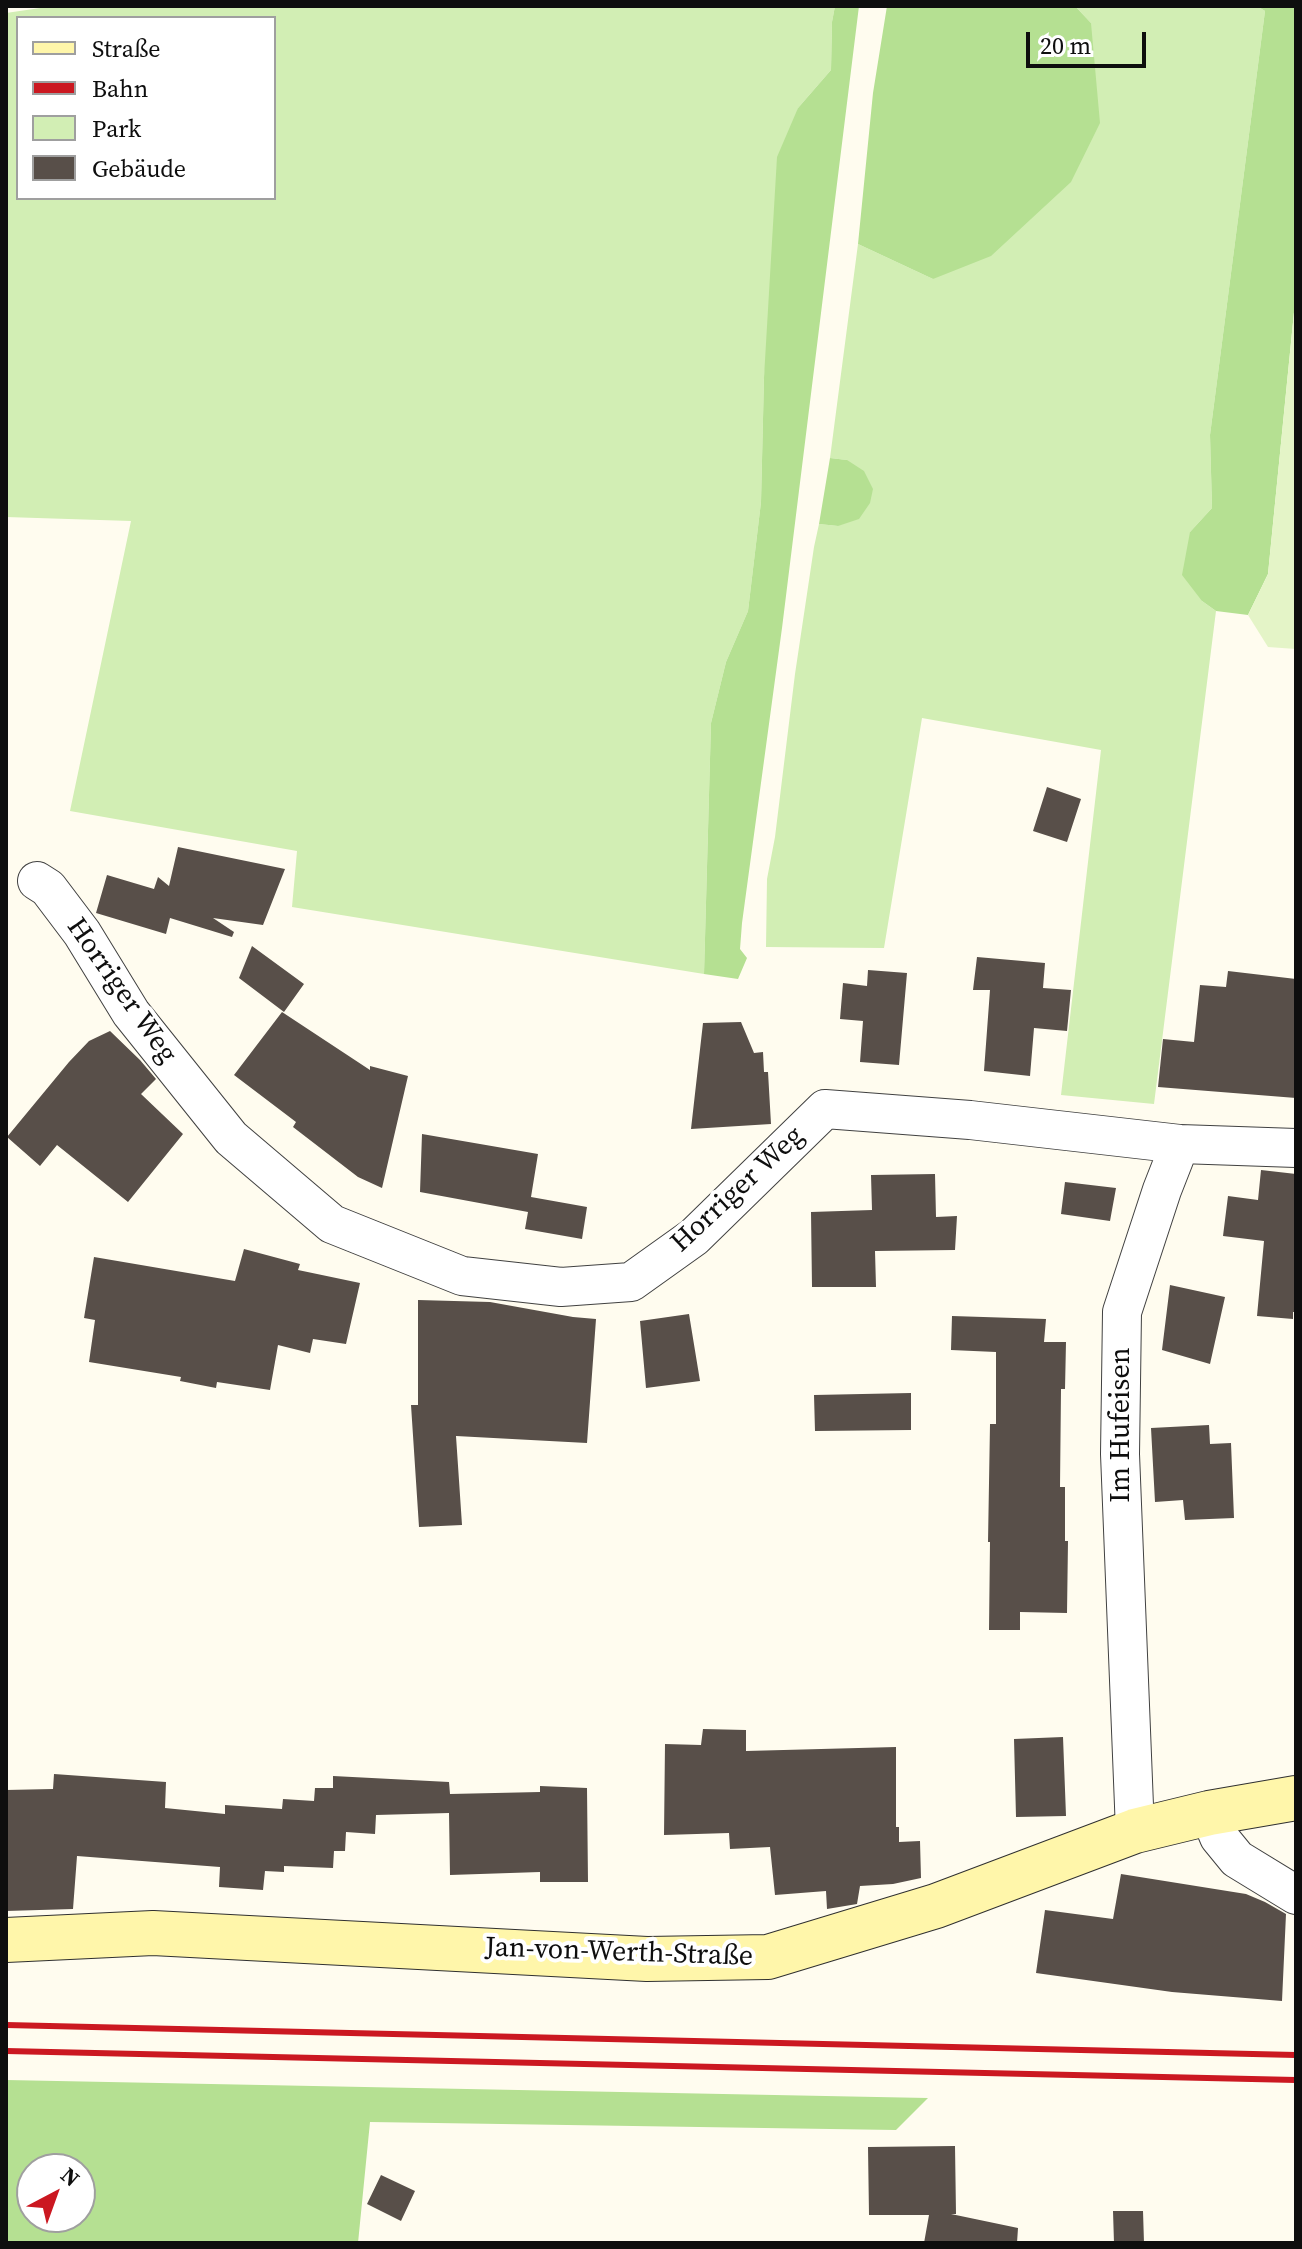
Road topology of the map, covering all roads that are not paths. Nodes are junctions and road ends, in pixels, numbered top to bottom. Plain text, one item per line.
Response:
1 (37, 881) dead end
2 (1180, 1144) junction
3 (1296, 1148) edge
4 (1296, 1798) edge
5 (1209, 1813) junction
6 (1135, 1831) junction
7 (1296, 1895) edge
8 (6, 1940) edge

1 - 2 street, Horriger Weg
2 - 3 street
2 - 6 street, Im Hufeisen
4 - 5 main road, Jan-von-Werth-Straße
5 - 6 main road, Jan-von-Werth-Straße
5 - 7 street
6 - 8 main road, Jan-von-Werth-Straße

